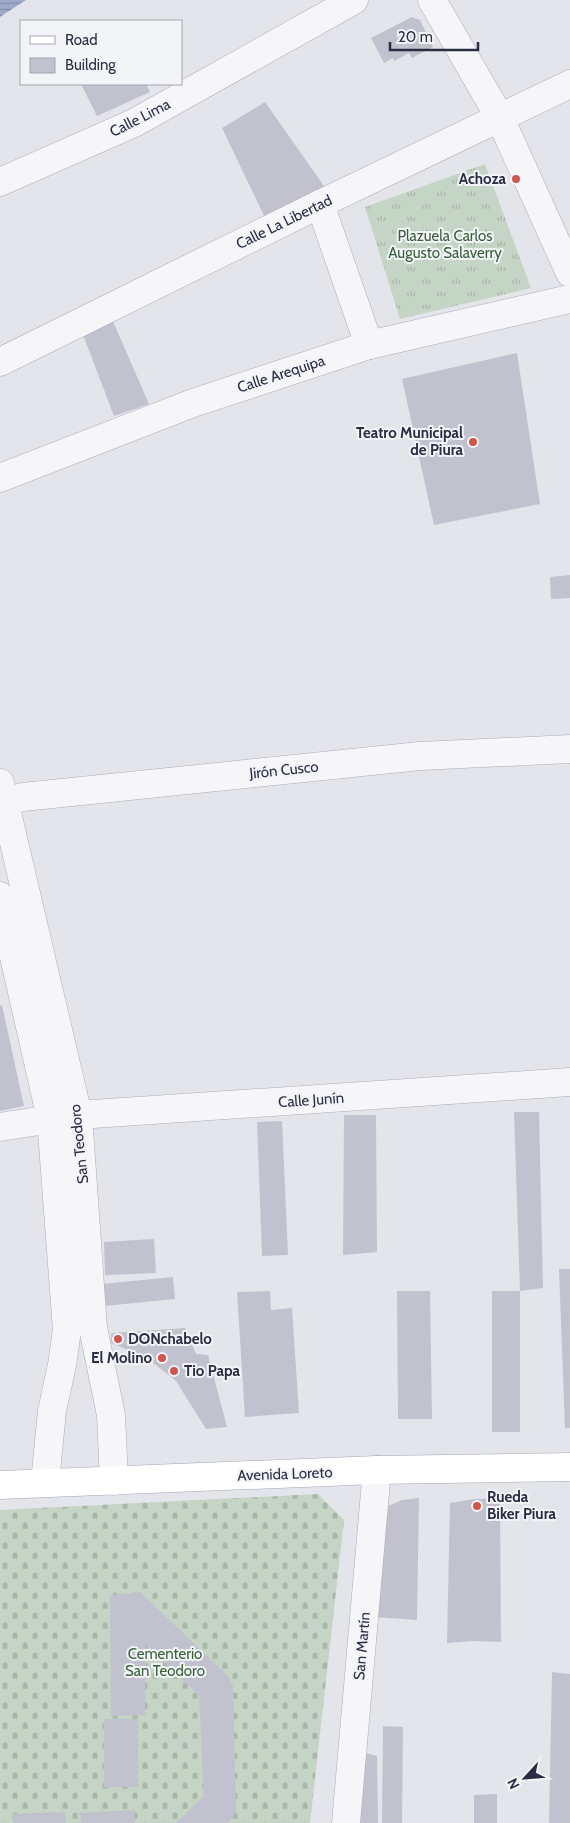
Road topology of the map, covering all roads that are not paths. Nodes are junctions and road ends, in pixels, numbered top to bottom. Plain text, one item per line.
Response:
1 (354, 0) edge
2 (432, 0) edge
3 (570, 84) edge
4 (500, 118) junction
5 (0, 182) edge
6 (320, 204) junction
7 (570, 273) edge
8 (570, 299) edge
9 (369, 344) junction
10 (0, 362) edge
11 (0, 478) edge
12 (570, 749) edge
13 (2, 796) edge
14 (0, 896) edge
15 (570, 1082) edge
16 (78, 1115) junction
17 (51, 1118) junction
18 (0, 1127) edge
19 (570, 1467) edge
20 (378, 1470) junction
21 (114, 1481) junction
22 (45, 1482) junction
23 (0, 1485) edge
24 (346, 1823) edge

1 - 5 street, Calle Lima
2 - 4 street
3 - 4 street, Calle La Libertad
4 - 6 street, Calle La Libertad
4 - 7 street
6 - 9 street
6 - 10 street, Calle La Libertad
8 - 9 street, Calle Arequipa
9 - 11 street, Calle Arequipa
12 - 13 street, Jirón Cusco
13 - 16 street, San Teodoro
14 - 17 street, San Teodoro
15 - 16 street, Calle Junín
16 - 17 street, Calle Junín
16 - 21 street, San Teodoro
17 - 18 street, Calle Junín
17 - 22 street, San Teodoro
19 - 20 main road, Avenida Loreto
20 - 21 main road, Avenida Loreto
20 - 24 street, San Martín
21 - 22 main road, Avenida Loreto
22 - 23 main road, Avenida Loreto

